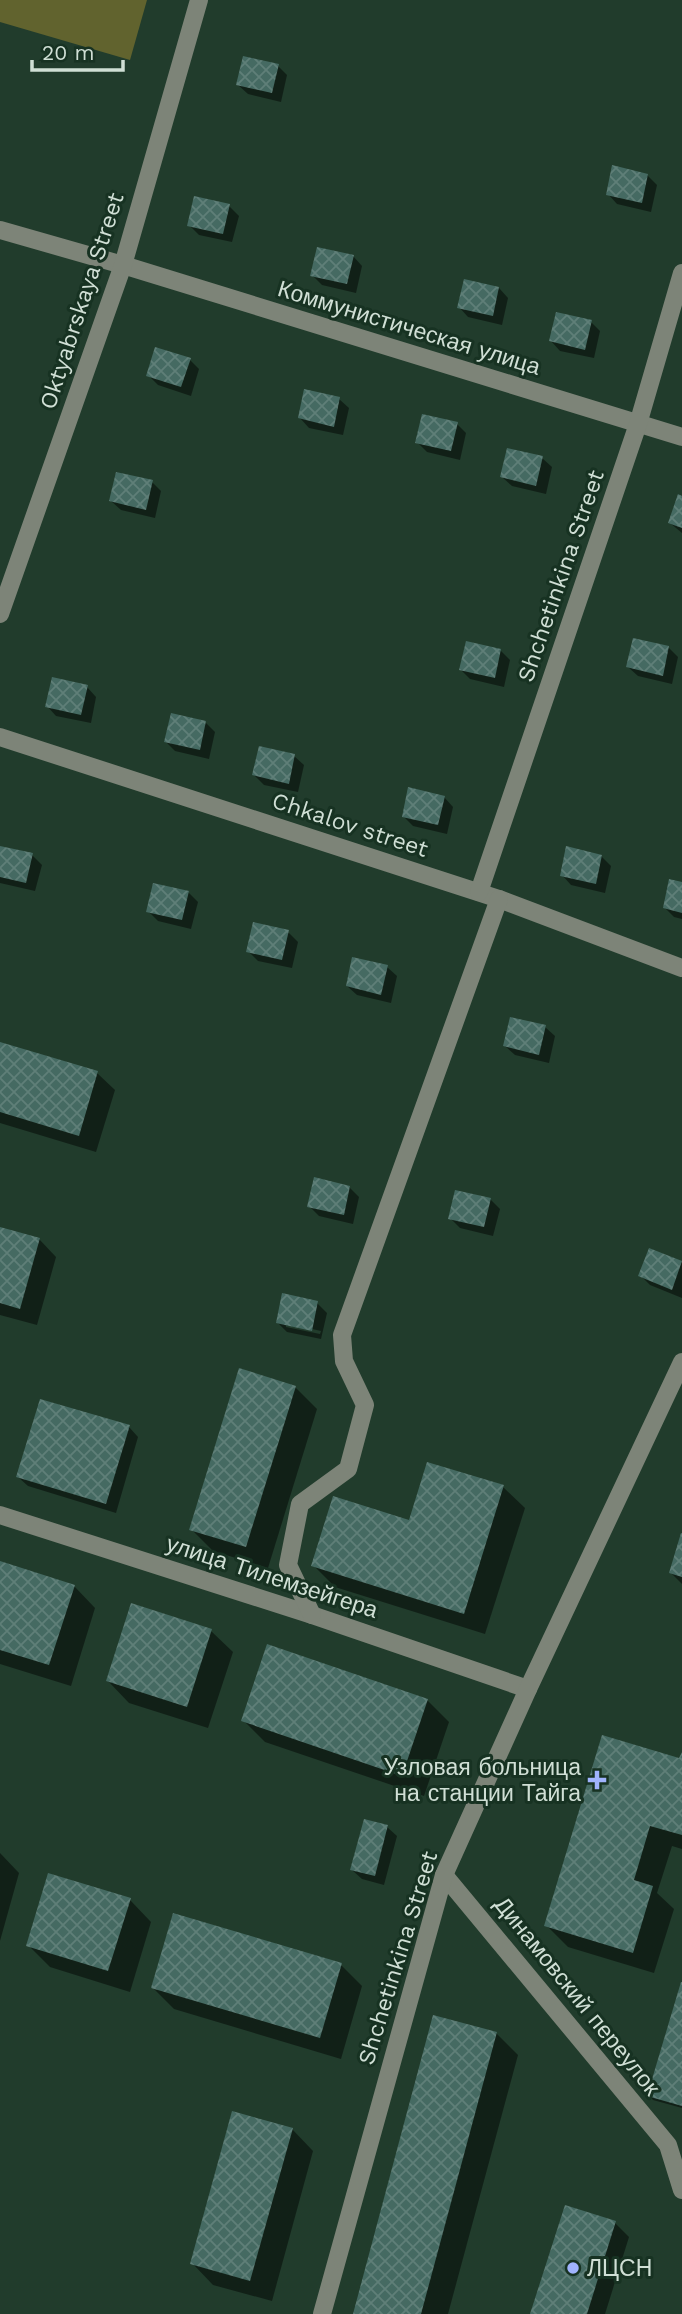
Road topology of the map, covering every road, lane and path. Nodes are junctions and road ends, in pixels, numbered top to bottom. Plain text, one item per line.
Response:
1 (199, 0) edge
2 (0, 230) edge
3 (123, 265) junction
4 (682, 273) edge
5 (638, 424) junction
6 (682, 437) edge
7 (0, 614) edge
8 (0, 737) edge
9 (479, 892) junction
10 (499, 899) junction
11 (682, 968) edge
12 (682, 1363) edge
13 (0, 1515) edge
14 (312, 1615) junction
15 (528, 1689) junction
16 (444, 1875) junction
17 (682, 2190) edge
18 (322, 2314) edge

1 - 3 street, Oktyabrskaya Street
2 - 3 street, Коммунистическая улица
3 - 5 street, Коммунистическая улица
3 - 7 street, Oktyabrskaya Street
4 - 5 street, Shchetinkina Street
5 - 6 street, Коммунистическая улица
5 - 9 street, Shchetinkina Street
8 - 9 street, Chkalov street
9 - 10 street, Chkalov street
10 - 11 street, Chkalov street
10 - 14 street
12 - 15 street, Shchetinkina Street
13 - 14 street, улица Тилемзейгера
14 - 15 street, улица Тилемзейгера
15 - 16 street, Shchetinkina Street
16 - 17 street, Динамовский переулок
16 - 18 street, Shchetinkina Street

